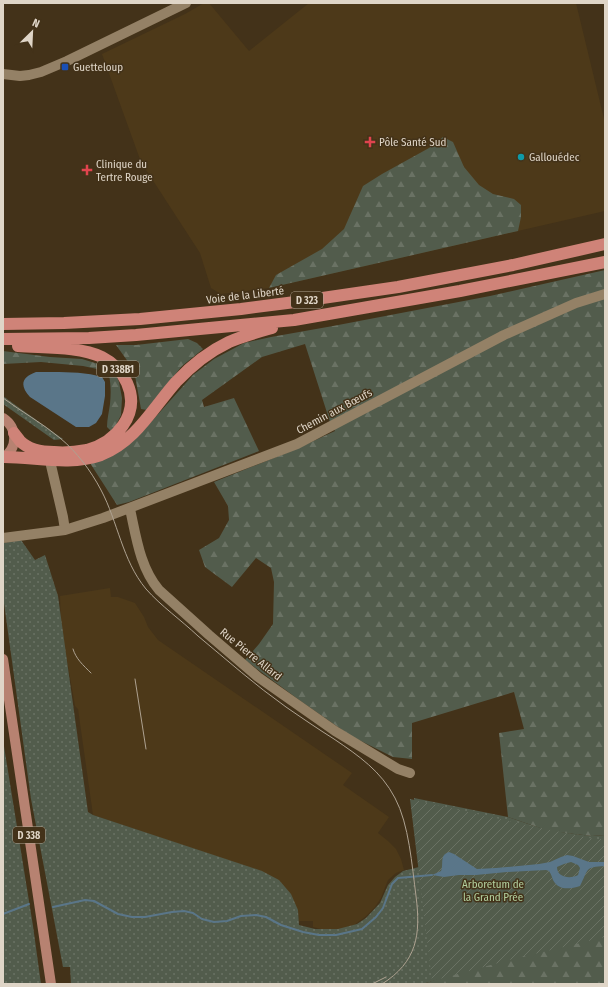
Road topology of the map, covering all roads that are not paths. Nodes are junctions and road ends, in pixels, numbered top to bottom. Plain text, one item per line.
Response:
1 (186, 3) edge
2 (3, 74) edge
3 (605, 244) edge
4 (605, 262) edge
5 (605, 294) edge
6 (294, 320) junction
7 (3, 324) edge
8 (3, 339) edge
9 (3, 343) edge
10 (3, 418) edge
11 (14, 433) junction
12 (97, 451) junction
13 (4, 457) edge
14 (50, 458) junction
15 (130, 508) junction
16 (65, 530) junction
17 (3, 538) edge
18 (3, 659) edge
19 (410, 773) dead end
20 (51, 984) edge

1 - 2 street
3 - 7 highway, Voie de la Liberté / D 323
4 - 6 highway, D 323
5 - 15 street, Chemin aux Bœufs
6 - 8 highway, D 323
6 - 12 highway
9 - 12 highway, D 338B1
10 - 11 main road
11 - 13 main road
11 - 14 highway, D 338B1
12 - 14 highway, D 338B1
13 - 14 highway
14 - 16 street
15 - 16 street, Chemin aux Bœufs
15 - 19 street, Rue Pierre Allard
16 - 17 street, Chemin aux Bœufs
18 - 20 main road, D 338

